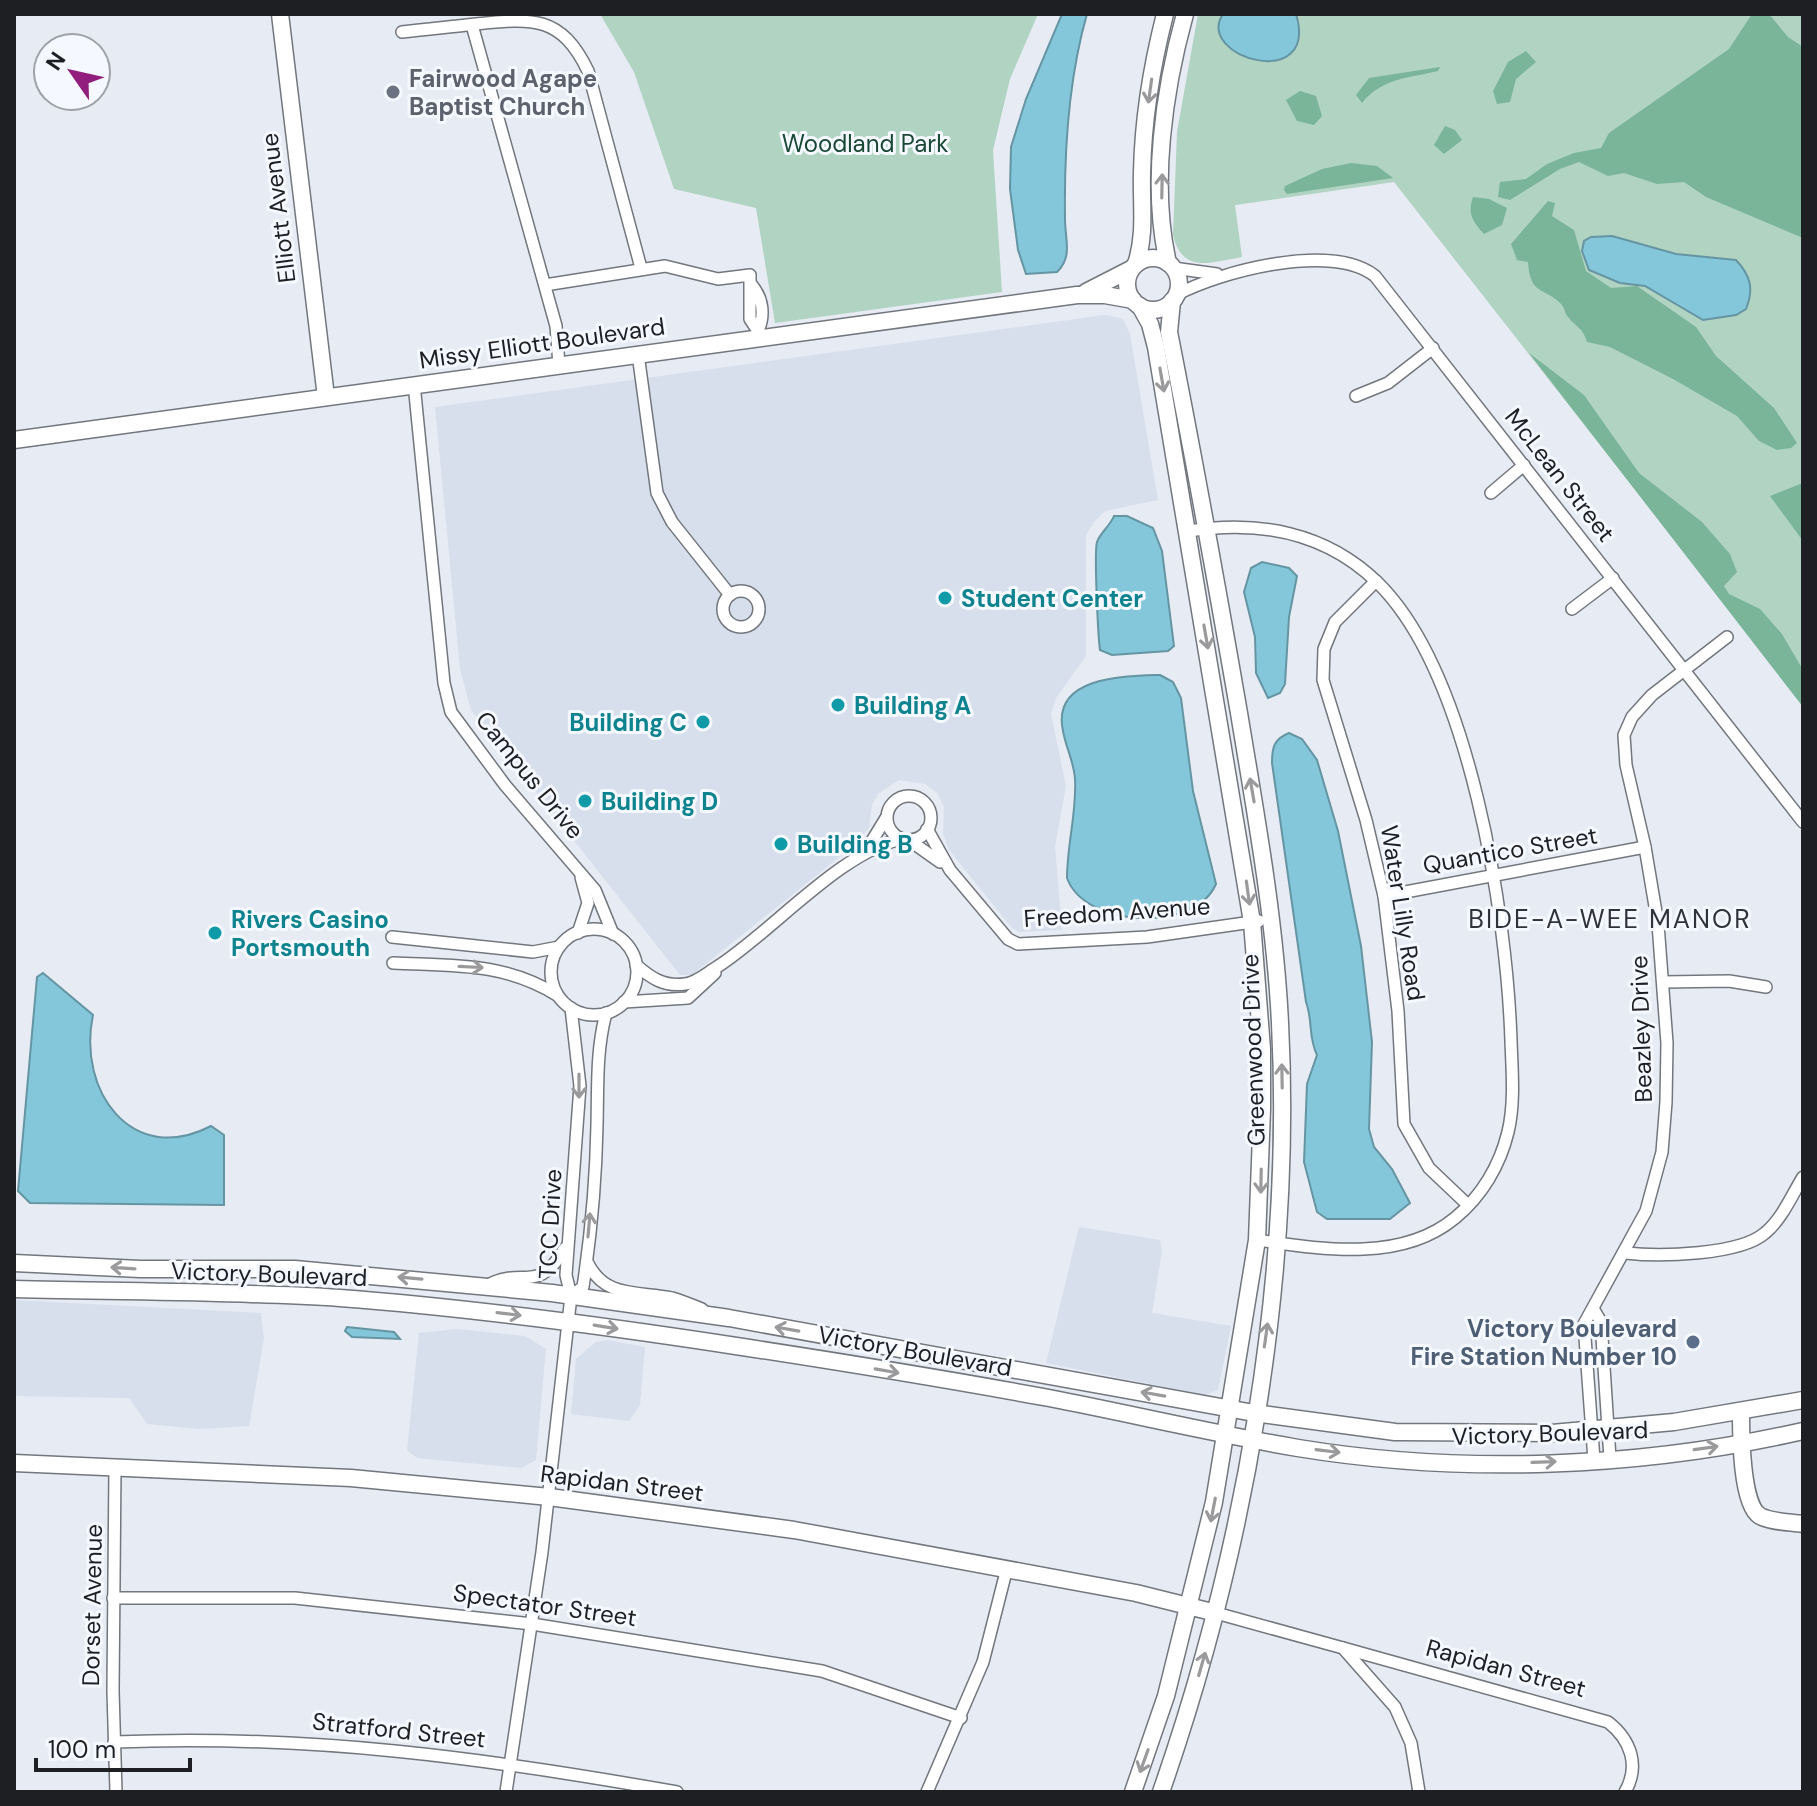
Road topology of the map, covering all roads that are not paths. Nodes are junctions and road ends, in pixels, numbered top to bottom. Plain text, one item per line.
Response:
1 (280, 14) edge
2 (1165, 14) edge
3 (1185, 14) edge
4 (472, 25) junction
5 (402, 32) dead end
6 (1171, 265) junction
7 (1133, 267) junction
8 (641, 268) junction
9 (1229, 274) junction
10 (545, 285) junction
11 (1077, 295) junction
12 (1174, 298) junction
13 (1136, 303) junction
14 (759, 335) junction
15 (1433, 348) junction
16 (638, 354) junction
17 (559, 365) junction
18 (414, 384) junction
19 (1356, 396) dead end
20 (326, 397) junction
21 (14, 440) edge
22 (1524, 465) junction
23 (1491, 493) dead end
24 (1207, 528) junction
25 (1188, 531) junction
26 (1613, 578) junction
27 (1376, 581) junction
28 (730, 595) dead end
29 (1572, 609) dead end
30 (1727, 637) dead end
31 (1685, 670) junction
32 (886, 818) junction
33 (1803, 822) edge
34 (927, 829) junction
35 (906, 839) junction
36 (1645, 847) junction
37 (864, 853) junction
38 (950, 870) junction
39 (1492, 875) junction
40 (581, 876) junction
41 (1384, 896) junction
42 (1271, 920) junction
43 (1252, 922) junction
44 (578, 933) junction
45 (613, 934) junction
46 (392, 937) dead end
47 (560, 947) junction
48 (726, 961) junction
49 (393, 963) dead end
50 (636, 965) junction
51 (1664, 982) junction
52 (1766, 987) dead end
53 (557, 995) junction
54 (624, 1002) junction
55 (571, 1008) junction
56 (606, 1013) junction
57 (1803, 1177) edge
58 (1468, 1205) junction
59 (1257, 1240) junction
60 (1277, 1243) junction
61 (568, 1244) junction
62 (1626, 1253) junction
63 (586, 1260) junction
64 (14, 1263) edge
65 (488, 1285) junction
66 (14, 1289) edge
67 (571, 1296) junction
68 (729, 1318) junction
69 (568, 1321) junction
70 (1803, 1400) edge
71 (1230, 1408) junction
72 (1254, 1413) junction
73 (1741, 1413) junction
74 (1599, 1428) junction
75 (1803, 1431) edge
76 (1226, 1433) junction
77 (1251, 1438) junction
78 (1741, 1443) junction
79 (1602, 1459) junction
80 (14, 1463) edge
81 (115, 1467) junction
82 (549, 1497) junction
83 (1803, 1524) edge
84 (1007, 1568) junction
85 (113, 1598) junction
86 (1191, 1606) junction
87 (1216, 1613) junction
88 (532, 1624) junction
89 (1343, 1648) junction
90 (961, 1718) junction
91 (114, 1742) junction
92 (510, 1764) junction
93 (116, 1792) edge
94 (506, 1792) edge
95 (677, 1792) edge
96 (927, 1792) edge
97 (1133, 1792) edge
98 (1161, 1792) edge
99 (1419, 1792) edge
100 (1625, 1792) edge

1 - 20 street, Elliott Avenue
2 -> 7 street
6 -> 3 street
4 - 5 street
4 - 8 street
4 - 10 street
6 - 7 street
6 - 9 street, McLean Street
6 - 12 street
7 - 11 street, Missy Elliott Boulevard
7 - 13 street
8 - 10 street
8 - 14 street
9 - 12 street, McLean Street
9 - 15 street, McLean Street
10 - 17 street
11 - 13 street, Missy Elliott Boulevard
11 - 14 street, Missy Elliott Boulevard
12 - 13 street
12 - 24 street, Greenwood Drive
13 -> 25 street, Greenwood Drive
14 - 16 street, Missy Elliott Boulevard
15 - 19 street
15 - 22 street, McLean Street
16 - 17 street, Missy Elliott Boulevard
16 - 28 street
17 - 18 street, Missy Elliott Boulevard
18 - 20 street, Missy Elliott Boulevard
18 - 40 street, Campus Drive
20 - 21 street, Missy Elliott Boulevard
22 - 23 street
22 - 26 street, McLean Street
24 - 25 street
24 - 27 street
42 -> 24 street, Greenwood Drive
25 -> 43 street, Greenwood Drive
26 - 29 street
26 - 31 street, McLean Street
27 - 39 street
27 - 41 street, Water Lilly Road
30 - 31 street, Beazley Drive
31 - 33 street, McLean Street
31 - 36 street, Beazley Drive
32 - 34 street, Freedom Avenue
32 - 35 street, Freedom Avenue
32 - 37 street, Freedom Avenue
34 - 35 street, Freedom Avenue
34 - 38 street, Freedom Avenue
35 - 37 street, Freedom Avenue
35 - 38 street, Freedom Avenue
36 - 39 street, Quantico Street
36 - 51 street, Beazley Drive
37 - 48 street, Freedom Avenue
38 - 43 street, Freedom Avenue
39 - 41 street, Quantico Street
39 - 58 street
40 - 44 street, Campus Drive
40 - 45 street, Campus Drive
41 - 58 street, Water Lilly Road
42 - 43 street, Freedom Avenue
60 -> 42 street, Greenwood Drive
43 -> 59 street, Greenwood Drive
44 - 45 street
44 - 47 street
45 - 50 street
46 - 47 street
47 - 53 street
48 - 50 street, Freedom Avenue
48 - 54 street, Freedom Avenue
49 -> 53 street
50 - 54 street
51 - 52 street
51 - 62 street, Beazley Drive
53 - 55 street
54 - 56 street
55 - 56 street
55 -> 61 street, TCC Drive
63 -> 56 street, TCC Drive
57 - 62 street
58 - 60 street
59 - 60 street
59 - 71 street, Greenwood Drive
72 -> 60 street, Greenwood Drive
61 - 65 street
61 - 67 street, TCC Drive
62 - 74 street, Beazley Drive
63 - 67 street, TCC Drive
63 - 68 street
65 -> 64 street, Victory Boulevard
65 - 67 street, Victory Boulevard
66 -> 69 street, Victory Boulevard
67 - 68 street, Victory Boulevard
67 - 69 street
71 -> 68 street, Victory Boulevard
69 -> 76 street, Victory Boulevard
69 - 82 street
70 - 73 street, Victory Boulevard
71 - 72 street, Victory Boulevard
71 - 76 street, Greenwood Drive
72 - 74 street, Victory Boulevard
72 - 77 street, Greenwood Drive
73 - 74 street, Victory Boulevard
73 - 78 street
74 - 79 street, Beazley Drive
75 - 78 street, Victory Boulevard
76 - 77 street, Victory Boulevard
76 -> 86 street, Greenwood Drive
77 -> 79 street, Victory Boulevard
77 - 87 street, Greenwood Drive
79 -> 78 street, Victory Boulevard
78 - 83 street
80 - 81 street, Rapidan Street
81 - 82 street, Rapidan Street
81 - 85 street, Dorset Avenue
82 - 84 street, Rapidan Street
82 - 88 street
84 - 86 street, Rapidan Street
84 - 90 street
85 - 88 street, Spectator Street
85 - 91 street, Dorset Avenue
86 - 87 street, Rapidan Street
86 -> 97 street, Greenwood Drive
87 - 89 street, Rapidan Street
98 -> 87 street, Greenwood Drive
88 - 90 street, Spectator Street
88 - 92 street
89 - 99 street
89 - 100 street, Rapidan Street
90 - 96 street
91 - 92 street, Stratford Street
91 - 93 street, Dorset Avenue
92 - 94 street
92 - 95 street, Stratford Street

